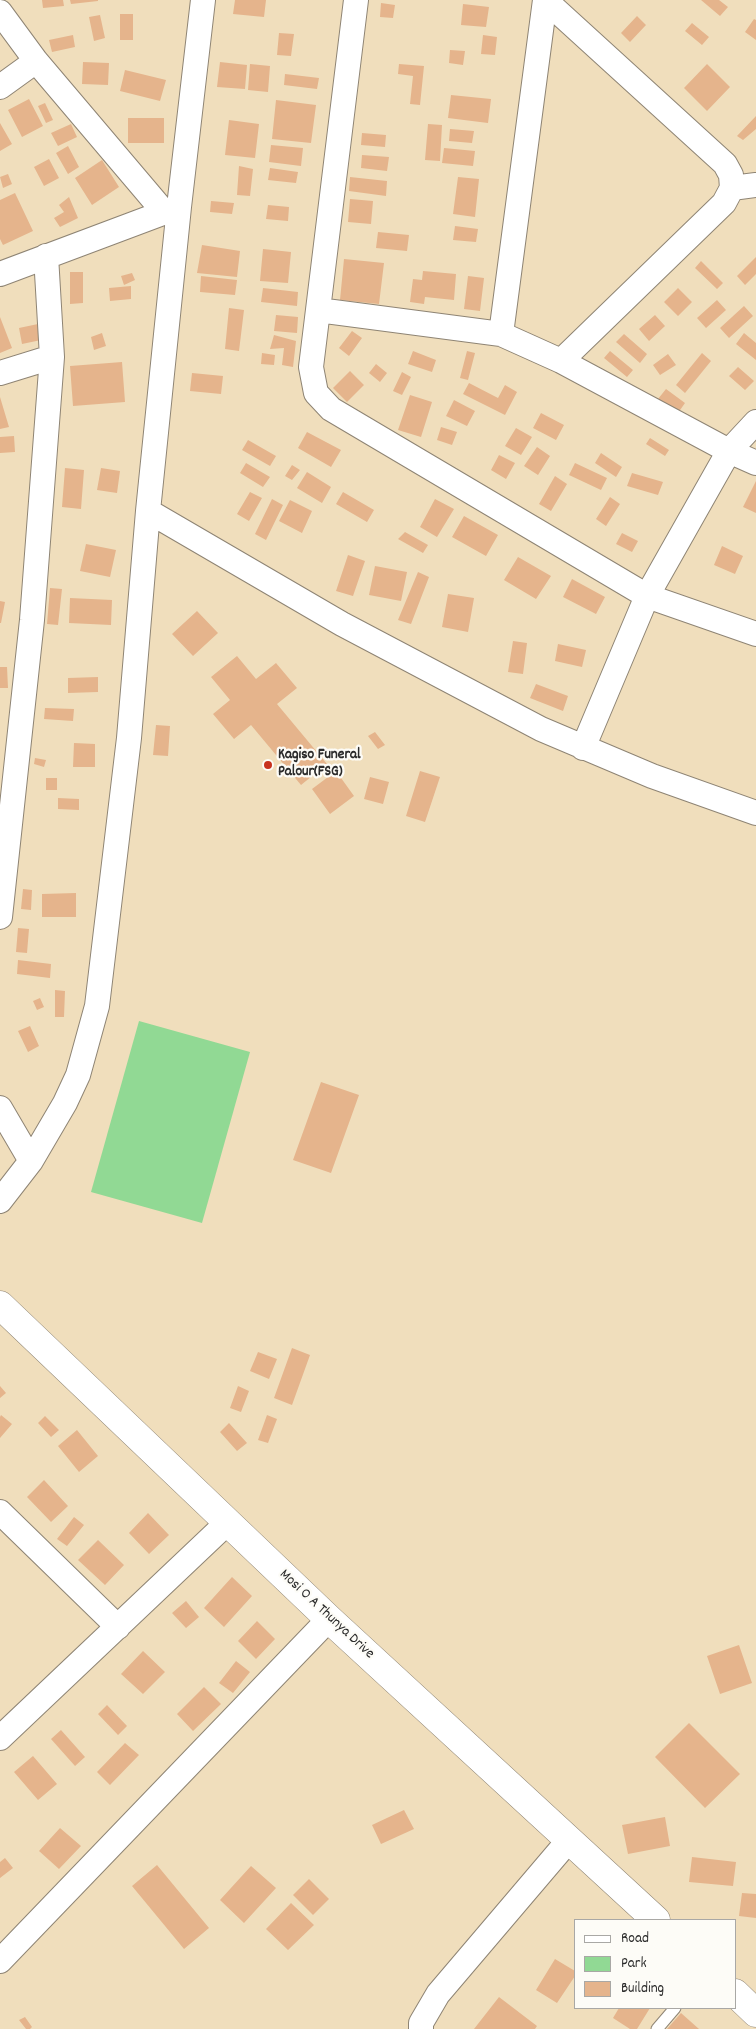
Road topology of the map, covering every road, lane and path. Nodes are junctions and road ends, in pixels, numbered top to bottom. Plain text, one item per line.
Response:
1 (203, 0) edge
2 (356, 0) edge
3 (545, 0) edge
4 (0, 12) edge
5 (36, 61) junction
6 (0, 88) edge
7 (756, 186) edge
8 (732, 188) junction
9 (172, 209) junction
10 (46, 256) junction
11 (0, 274) edge
12 (318, 310) junction
13 (501, 334) junction
14 (52, 357) junction
15 (561, 361) junction
16 (0, 373) edge
17 (756, 422) edge
18 (729, 451) junction
19 (756, 463) edge
20 (148, 511) junction
21 (647, 596) junction
22 (756, 634) edge
23 (583, 748) junction
24 (5, 809) edge
25 (756, 813) edge
26 (0, 917) edge
27 (0, 1108) edge
28 (31, 1161) junction
29 (0, 1201) edge
30 (0, 1305) edge
31 (0, 1512) edge
32 (228, 1522) junction
33 (329, 1619) junction
34 (118, 1627) junction
35 (0, 1738) edge
36 (569, 1840) junction
37 (655, 1919) edge
38 (0, 1961) edge
39 (673, 2009) edge
40 (421, 2029) edge
41 (657, 2029) edge

1 - 9 street
2 - 12 street
3 - 8 street
3 - 13 street
4 - 5 street
5 - 6 street
5 - 9 street
7 - 8 street
8 - 15 street
9 - 10 street
9 - 20 street
10 - 11 street
10 - 14 street
12 - 13 street
12 - 21 street
13 - 15 street
14 - 16 street
14 - 24 street
15 - 18 street
17 - 18 street
18 - 19 street
18 - 21 street
20 - 23 street
20 - 28 street
21 - 22 street
21 - 23 street
23 - 25 street
24 - 26 street
27 - 28 street
28 - 29 street
30 - 32 street, Mosi O A Thunya Drive
31 - 34 street
32 - 33 street, Mosi O A Thunya Drive
32 - 34 street
33 - 36 street, Mosi O A Thunya Drive
33 - 38 street
34 - 35 street
36 - 37 street, Mosi O A Thunya Drive
36 - 40 street
39 - 41 lane

